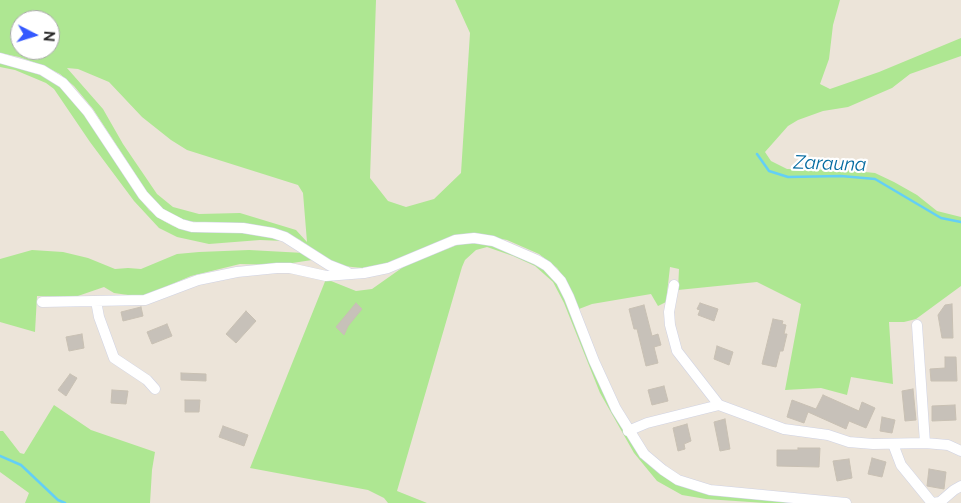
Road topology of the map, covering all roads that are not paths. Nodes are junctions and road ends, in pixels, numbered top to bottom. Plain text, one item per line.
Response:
1 (0, 58) edge
2 (350, 273) junction
3 (674, 285) dead end
4 (96, 301) junction
5 (42, 302) dead end
6 (916, 325) dead end
7 (155, 389) dead end
8 (719, 405) junction
9 (628, 431) junction
10 (926, 443) junction
11 (893, 444) junction
12 (961, 452) edge
13 (961, 486) edge
14 (846, 503) edge
15 (932, 503) edge

1 - 2 street
2 - 4 street
2 - 9 street
3 - 8 street
4 - 5 street
4 - 7 street
6 - 10 street
8 - 9 street
8 - 11 street
9 - 14 street
10 - 11 street
10 - 12 street
11 - 15 street
13 - 15 street

